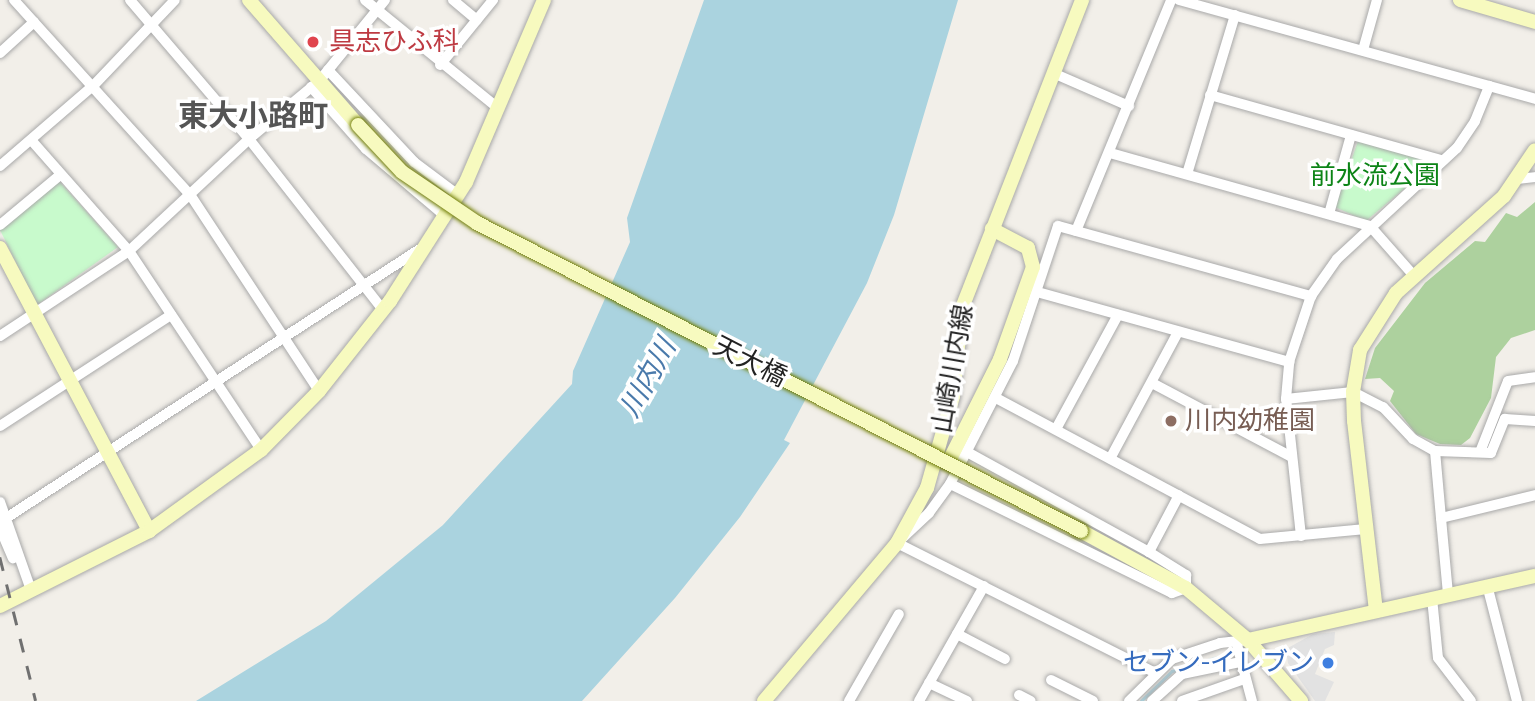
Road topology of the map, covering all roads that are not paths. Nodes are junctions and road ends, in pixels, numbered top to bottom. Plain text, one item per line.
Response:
1 (14, 0) edge
2 (130, 0) edge
3 (174, 0) edge
4 (249, 0) edge
5 (365, 0) edge
6 (385, 0) edge
7 (453, 0) edge
8 (493, 0) edge
9 (544, 0) edge
10 (1082, 0) edge
11 (1171, 0) edge
12 (1179, 0) edge
13 (1377, 0) edge
14 (1460, 0) edge
15 (377, 10) junction
16 (1236, 15) junction
17 (477, 20) junction
18 (34, 22) junction
19 (1535, 22) edge
20 (153, 25) junction
21 (1363, 50) junction
22 (0, 53) edge
23 (440, 65) junction
24 (1053, 73) junction
25 (319, 79) junction
26 (94, 86) junction
27 (1489, 86) junction
28 (1210, 95) junction
29 (1535, 99) edge
30 (1129, 106) junction
31 (498, 108) junction
32 (1351, 135) junction
33 (249, 139) junction
34 (32, 141) junction
35 (1535, 150) edge
36 (1110, 153) junction
37 (1442, 160) junction
38 (0, 166) edge
39 (1187, 174) junction
40 (60, 175) junction
41 (1535, 177) edge
42 (1517, 179) junction
43 (458, 195) junction
44 (191, 196) junction
45 (1329, 215) junction
46 (445, 216) junction
47 (0, 225) edge
48 (1370, 226) junction
49 (992, 229) junction
50 (1076, 231) junction
51 (428, 244) junction
52 (0, 248) edge
53 (130, 251) junction
54 (1415, 277) junction
55 (365, 284) junction
56 (1037, 292) junction
57 (1311, 296) junction
58 (383, 310) junction
59 (35, 313) junction
60 (171, 315) junction
61 (1118, 315) junction
62 (1178, 332) junction
63 (0, 336) edge
64 (283, 338) junction
65 (1289, 362) junction
66 (1535, 377) edge
67 (70, 380) junction
68 (216, 383) junction
69 (1152, 383) junction
70 (319, 391) junction
71 (1353, 393) junction
72 (996, 398) junction
73 (1286, 399) junction
74 (1535, 421) edge
75 (0, 426) edge
76 (1056, 429) junction
77 (261, 450) junction
78 (1435, 451) junction
79 (109, 452) junction
80 (967, 452) junction
81 (1479, 452) junction
82 (1290, 456) junction
83 (1111, 457) junction
84 (948, 463) junction
85 (950, 484) junction
86 (1179, 495) junction
87 (1535, 495) edge
88 (0, 502) edge
89 (1441, 519) junction
90 (4, 520) edge
91 (0, 528) edge
92 (1366, 529) junction
93 (149, 531) junction
94 (1301, 536) junction
95 (897, 543) junction
96 (1149, 552) junction
97 (1535, 576) edge
98 (1487, 585) junction
99 (984, 586) junction
100 (1186, 588) junction
101 (31, 590) junction
102 (1448, 594) junction
103 (1432, 598) junction
104 (0, 606) edge
105 (1376, 611) junction
106 (899, 614) dead end
107 (957, 634) junction
108 (1242, 641) junction
109 (1005, 659) dead end
110 (1240, 662) junction
111 (1154, 672) junction
112 (1244, 679) junction
113 (1051, 680) dead end
114 (929, 683) junction
115 (1019, 695) dead end
116 (764, 701) edge
117 (849, 701) edge
118 (919, 701) edge
119 (967, 701) edge
120 (1031, 701) edge
121 (1093, 701) edge
122 (1129, 701) edge
123 (1152, 701) edge
124 (1182, 701) edge
125 (1252, 701) edge
126 (1301, 701) edge
127 (1471, 701) edge
128 (1517, 701) edge

1 - 18 street
2 - 20 street
3 - 20 street
4 - 25 street, 天大橋
5 - 15 street
6 - 15 street
7 - 17 street
8 - 17 street
9 - 31 street
10 - 24 street, 山崎川内線
11 - 30 street
12 - 16 street
13 - 21 street
14 - 19 street
15 - 23 street
15 - 25 street
16 - 21 street
16 - 28 street
17 - 23 street
18 - 22 street
18 - 26 street
20 - 26 street
20 - 33 street
21 - 27 street
23 - 31 street
24 - 30 street
24 - 49 street, 山崎川内線
25 - 33 street
25 - 43 street
25 - 46 street
25 - 84 street, 天大橋, bridge
26 - 34 street
26 - 44 street
27 - 29 street
27 - 37 street
28 - 32 street
28 - 39 street
30 - 36 street
31 - 43 street
32 - 37 street
32 - 45 street
33 - 44 street
33 - 55 street
34 - 38 street
34 - 40 street
35 - 42 street
36 - 39 street
36 - 50 street
37 - 48 street
39 - 45 street
40 - 47 street
40 - 53 street
41 - 42 street
42 - 54 street
43 - 46 street
44 - 53 street
44 - 64 street
45 - 48 street
46 - 51 street
48 - 54 street
48 - 57 street
49 - 84 street
49 - 95 street, 山崎川内線
50 - 56 street
50 - 57 street
51 - 55 street
51 - 58 street
52 - 59 street
53 - 59 street
53 - 60 street
54 - 71 street
55 - 58 street
55 - 64 street
56 - 61 street
56 - 72 street
57 - 65 street
58 - 70 street
59 - 63 street
59 - 67 street
60 - 67 street
60 - 68 street
61 - 62 street
61 - 76 street
62 - 65 street
62 - 69 street
64 - 68 street
64 - 70 street
65 - 73 street
66 - 81 street
67 - 75 street
67 - 79 street
68 - 77 street
68 - 79 street
69 - 82 street
69 - 83 street
70 - 77 street
71 - 73 street
71 - 78 street
71 - 92 street
72 - 76 street
72 - 80 street
73 - 82 street
74 - 81 street
76 - 83 street
77 - 93 street
78 - 81 street
78 - 89 street
79 - 90 street
79 - 93 street
80 - 85 street
80 - 96 street
82 - 94 street
83 - 86 street
84 - 100 street, 天大橋, bridge
85 - 95 street
85 - 100 street
86 - 94 street
86 - 96 street
87 - 89 street
88 - 90 street
89 - 102 street
90 - 101 street
91 - 101 street
92 - 94 street
92 - 105 street
93 - 101 street
95 - 99 street
95 - 116 street, 山崎川内線
96 - 100 street
97 - 98 street
98 - 102 street
98 - 128 street
99 - 107 street
99 - 111 street
100 - 108 street, 天大橋
101 - 104 street
102 - 103 street
103 - 105 street
103 - 127 street
105 - 108 street
106 - 117 street
107 - 109 street
107 - 114 street
108 - 110 street
108 - 111 street
108 - 126 street, 天大橋
110 - 112 street
110 - 123 street
111 - 122 street
112 - 124 street
112 - 125 street
113 - 121 street
114 - 118 street
114 - 119 street
115 - 120 street

